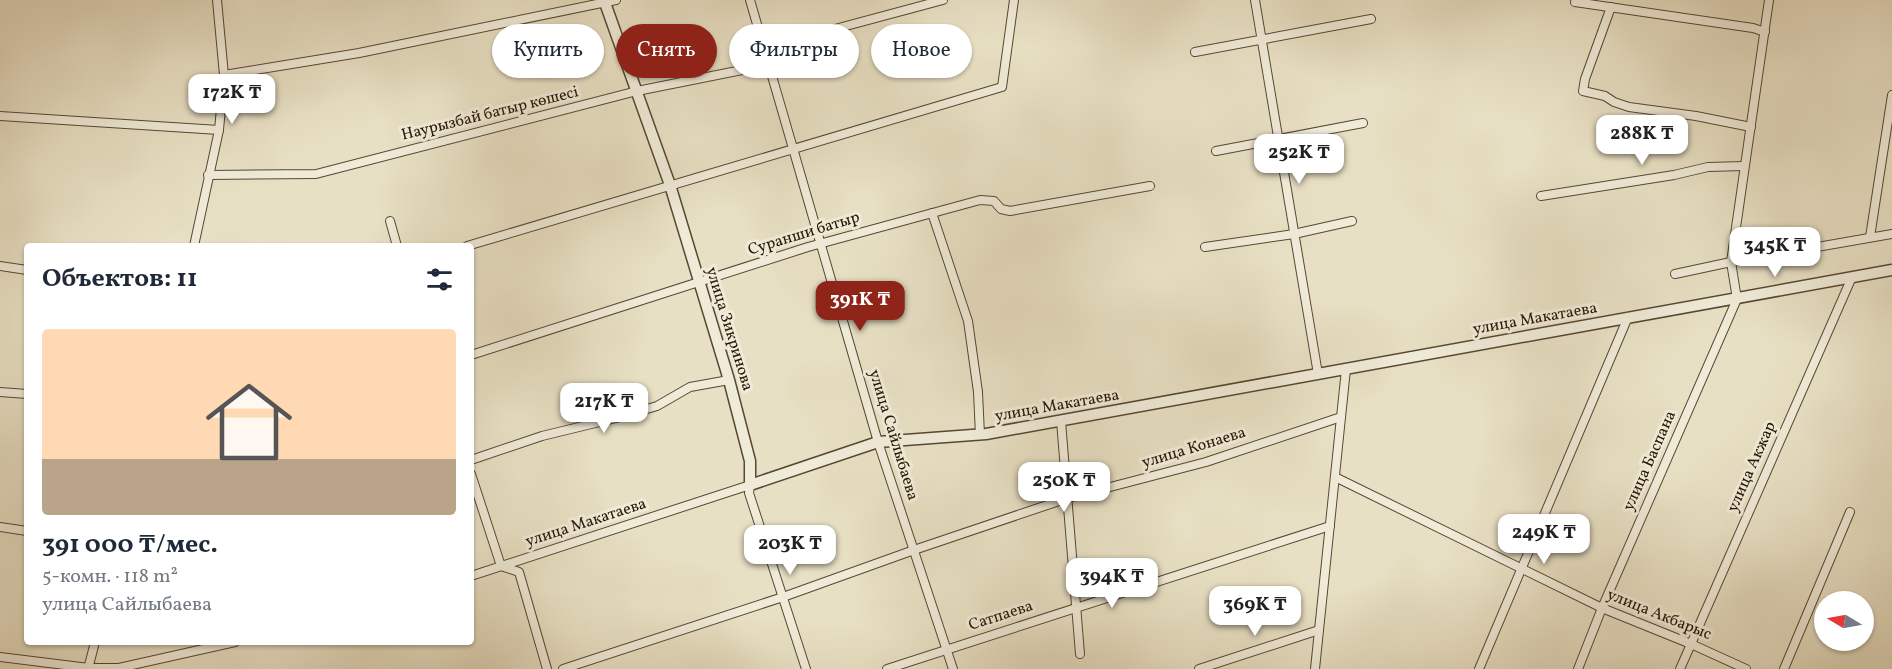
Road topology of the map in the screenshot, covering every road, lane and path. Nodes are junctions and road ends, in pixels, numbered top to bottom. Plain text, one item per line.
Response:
1 (217, 0) edge
2 (750, 0) edge
3 (943, 0) edge
4 (1014, 0) edge
5 (1254, 0) edge
6 (1769, 0) edge
7 (608, 1) edge
8 (1575, 2) dead end
9 (1611, 7) junction
10 (1371, 19) dead end
11 (757, 24) edge
12 (854, 24) edge
13 (1765, 32) junction
14 (1261, 40) junction
15 (1195, 52) dead end
16 (729, 73) edge
17 (224, 75) junction
18 (772, 78) edge
19 (637, 91) junction
20 (1892, 95) edge
21 (0, 116) edge
22 (1363, 123) dead end
23 (1751, 127) junction
24 (219, 130) junction
25 (1889, 137) edge
26 (1278, 139) junction
27 (792, 149) junction
28 (1216, 151) dead end
29 (1744, 166) junction
30 (208, 175) junction
31 (670, 186) junction
32 (1150, 186) dead end
33 (1541, 196) dead end
34 (932, 213) junction
35 (390, 221) dead end
36 (1352, 221) dead end
37 (1294, 234) junction
38 (1892, 234) edge
39 (1869, 237) junction
40 (195, 243) edge
41 (396, 243) edge
42 (822, 243) junction
43 (474, 244) edge
44 (1205, 248) dead end
45 (1731, 262) junction
46 (0, 266) edge
47 (24, 270) edge
48 (1892, 270) edge
49 (1675, 274) dead end
50 (1852, 278) junction
51 (699, 282) junction
52 (1737, 300) junction
53 (1628, 317) junction
54 (474, 355) edge
55 (1346, 369) junction
56 (1318, 374) junction
57 (729, 380) junction
58 (0, 392) edge
59 (24, 394) edge
60 (1341, 417) junction
61 (1061, 421) junction
62 (980, 435) junction
63 (878, 442) junction
64 (474, 459) edge
65 (1335, 477) junction
66 (474, 483) edge
67 (750, 485) junction
68 (1068, 498) junction
69 (1850, 512) dead end
70 (1329, 526) junction
71 (0, 527) edge
72 (24, 531) edge
73 (914, 550) junction
74 (501, 566) junction
75 (1521, 569) junction
76 (474, 575) edge
77 (783, 597) junction
78 (1077, 606) junction
79 (1602, 608) junction
80 (1319, 630) junction
81 (1691, 644) junction
82 (94, 645) edge
83 (222, 645) edge
84 (947, 649) junction
85 (1080, 654) dead end
86 (0, 657) edge
87 (88, 668) edge
88 (547, 669) edge
89 (563, 669) edge
90 (806, 669) edge
91 (887, 669) edge
92 (953, 669) edge
93 (1199, 669) edge
94 (1315, 669) edge
95 (1479, 669) edge
96 (1578, 669) edge
97 (1680, 669) edge
98 (1746, 669) edge
99 (1784, 669) edge

1 - 17 street
2 - 11 street, улица Сайлыбаева
3 - 12 street, Наурызбай батыр көшесі
4 - 27 street
5 - 14 street
6 - 13 street
7 - 17 street
7 - 19 street, улица Зикринова
8 - 9 street
9 - 13 street
9 - 23 street
10 - 14 street
13 - 23 street
14 - 15 street
14 - 26 street
16 - 19 street, Наурызбай батыр көшесі
17 - 24 street
18 - 27 street, улица Сайлыбаева
19 - 30 street, Наурызбай батыр көшесі
19 - 31 street, улица Зикринова
20 - 25 street
21 - 24 street
22 - 26 street
23 - 29 street
24 - 30 street
25 - 39 street
26 - 28 street
26 - 37 street
27 - 31 street
27 - 42 street, улица Сайлыбаева
29 - 33 street
29 - 45 street
30 - 40 street
31 - 43 street
31 - 51 street, улица Зикринова
32 - 34 street, Суранши батыр
34 - 42 street, Суранши батыр
34 - 62 street
35 - 41 street
36 - 37 street
37 - 44 street
37 - 56 street
38 - 39 street
39 - 45 street
42 - 51 street, Суранши батыр
42 - 63 street, улица Сайлыбаева
45 - 49 street
45 - 52 street
46 - 47 street
48 - 50 street, улица Макатаева
50 - 52 street, улица Макатаева
50 - 81 street, улица Акжар
51 - 54 street, Суранши батыр
51 - 57 street, улица Зикринова
52 - 53 street, улица Макатаева
52 - 79 street, улица Баспана
53 - 55 street, улица Макатаева
53 - 75 street
55 - 56 street, улица Макатаева
55 - 60 street
56 - 61 street, улица Макатаева
57 - 64 street
57 - 67 street, улица Зикринова
58 - 59 street
60 - 65 street
60 - 68 street, улица Конаева
61 - 62 street, улица Макатаева
61 - 68 street
62 - 63 street, улица Макатаева
63 - 67 street, улица Макатаева
63 - 73 street, улица Сайлыбаева
65 - 70 street
65 - 75 street, улица Акбарыс
66 - 74 street
67 - 74 street, улица Макатаева
67 - 77 street, улица Зикринова
68 - 73 street, улица Конаева
68 - 78 street
69 - 99 street
70 - 78 street, Сатпаева
70 - 80 street
71 - 72 street
73 - 77 street, улица Конаева
73 - 84 street, улица Сайлыбаева
74 - 76 street, улица Макатаева
74 - 88 street
75 - 79 street, улица Акбарыс
75 - 95 street
77 - 89 street, улица Конаева
77 - 90 street, улица Зикринова
78 - 84 street, Сатпаева
78 - 85 street
79 - 81 street, улица Акбарыс
79 - 96 street, улица Баспана
80 - 93 street
80 - 94 street
81 - 97 street, улица Акжар
81 - 98 street, улица Акбарыс
82 - 87 street
83 - 87 street
84 - 91 street, Сатпаева
84 - 92 street, улица Сайлыбаева
86 - 87 street

